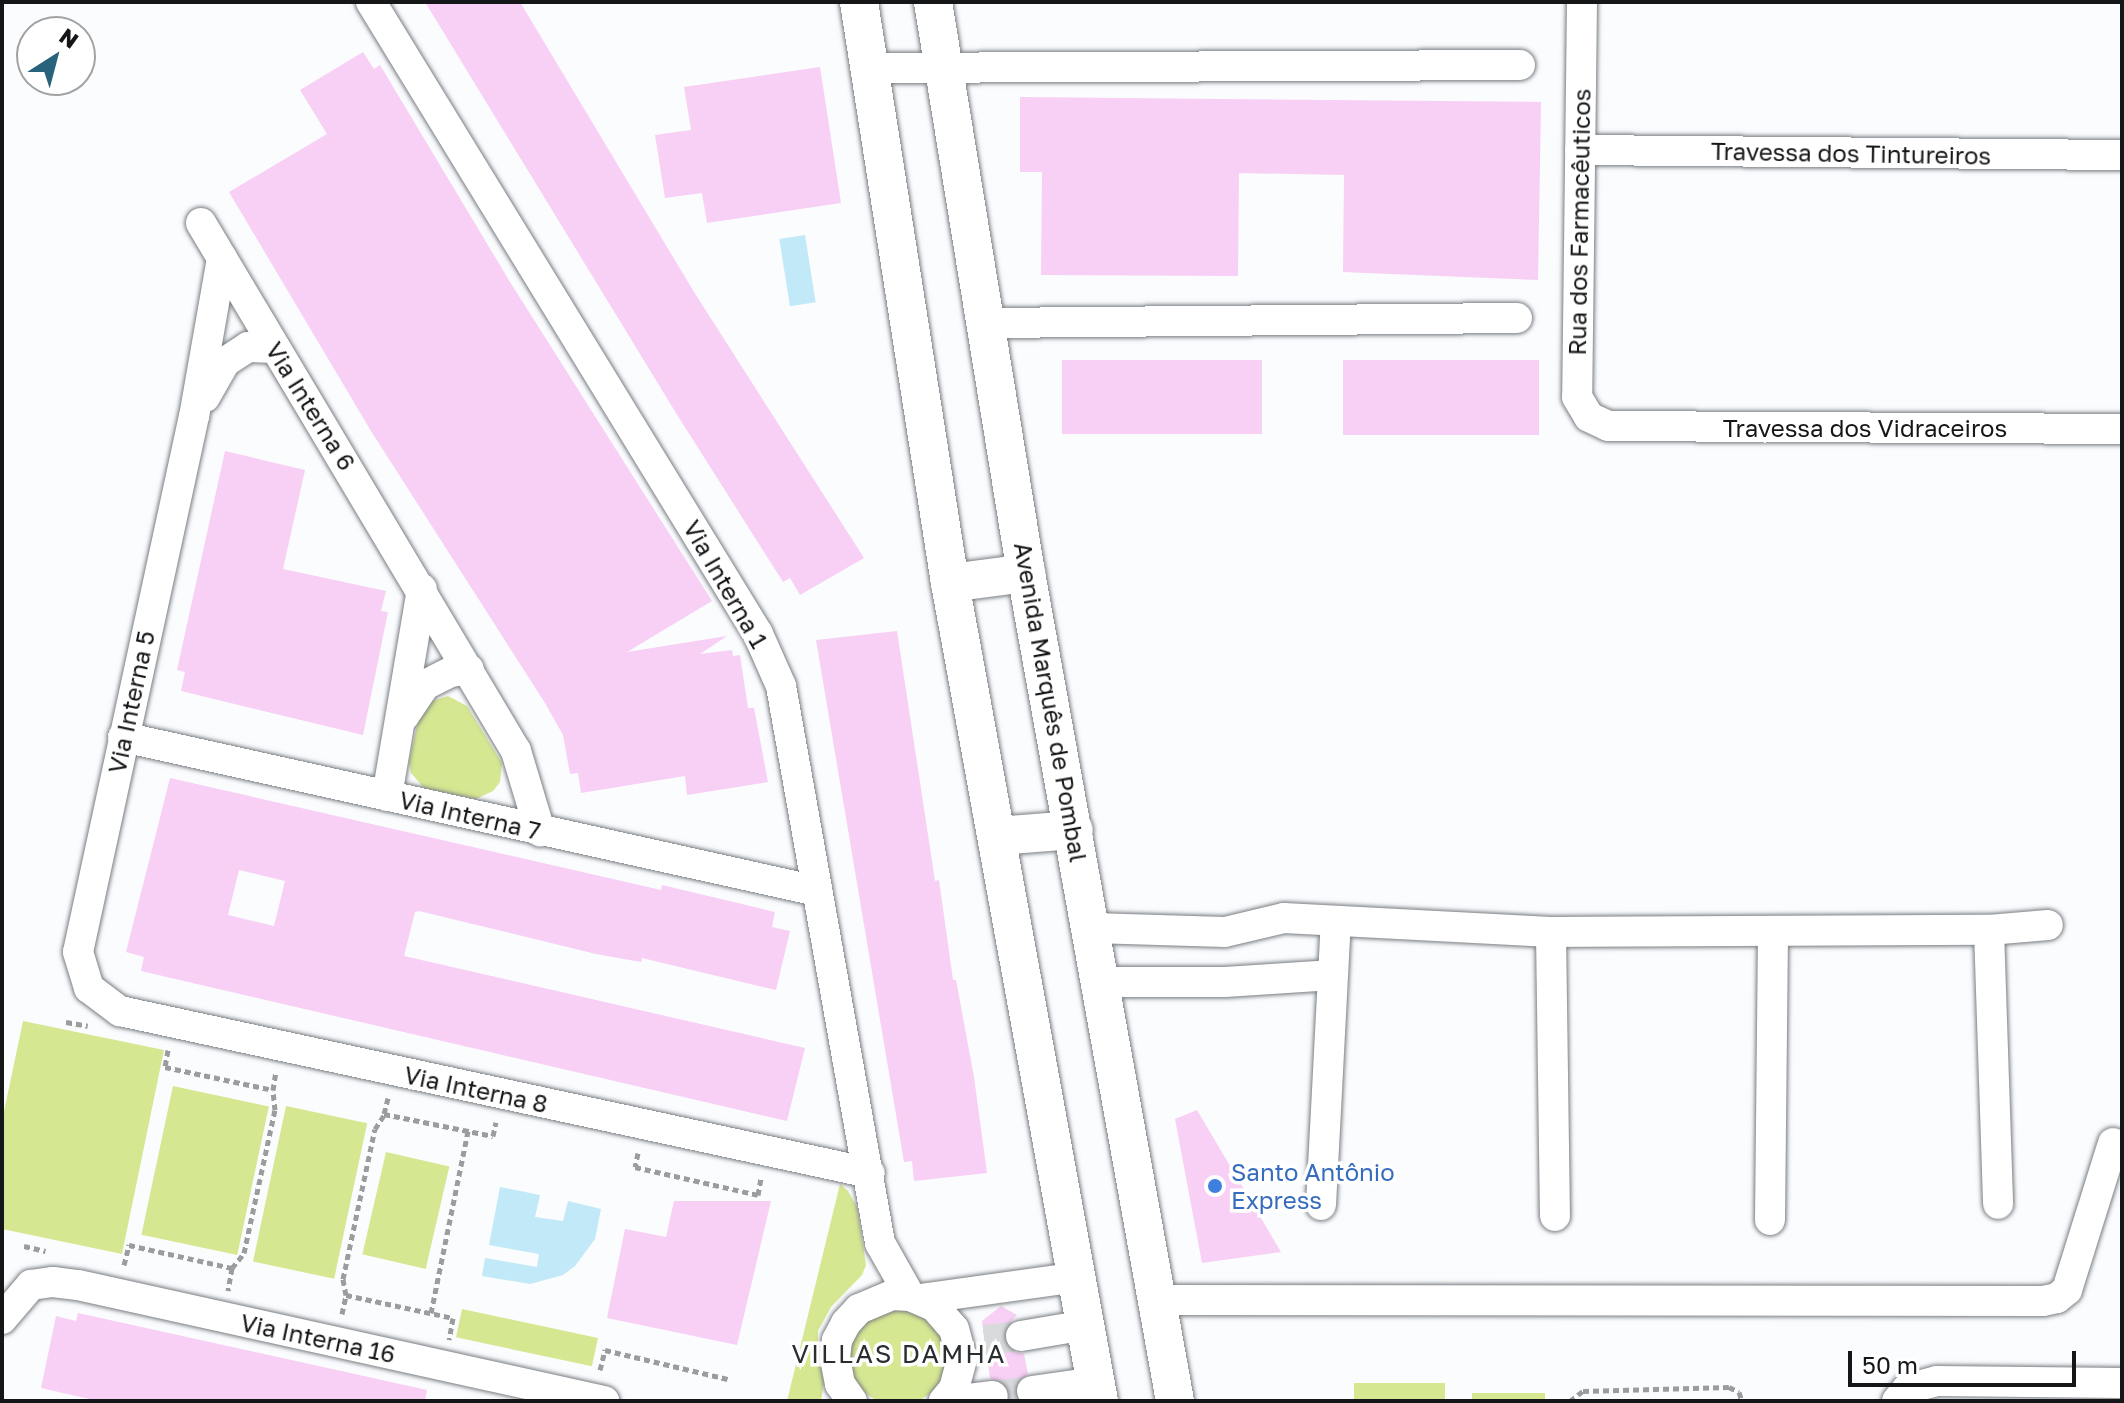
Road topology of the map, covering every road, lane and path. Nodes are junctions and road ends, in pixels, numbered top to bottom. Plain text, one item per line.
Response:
1 (371, 2) edge
2 (859, 2) edge
3 (933, 2) edge
4 (1582, 2) edge
5 (943, 65) junction
6 (1520, 65) dead end
7 (871, 68) junction
8 (1580, 150) junction
9 (2122, 155) edge
10 (201, 223) dead end
11 (222, 258) junction
12 (1517, 318) dead end
13 (987, 323) junction
14 (275, 348) junction
15 (194, 416) junction
16 (1608, 426) joint
17 (2122, 429) edge
18 (1026, 573) junction
19 (950, 583) junction
20 (422, 589) junction
21 (469, 669) junction
22 (398, 724) junction
23 (123, 737) junction
24 (387, 796) junction
25 (1074, 830) junction
26 (540, 831) junction
27 (997, 836) junction
28 (817, 891) junction
29 (1336, 921) junction
30 (2048, 925) dead end
31 (1092, 928) junction
32 (1989, 930) junction
33 (1773, 931) junction
34 (1551, 932) junction
35 (1333, 975) junction
36 (1101, 982) junction
37 (89, 988) joint
38 (273, 1090) dead end
39 (384, 1114) dead end
40 (468, 1131) dead end
41 (2113, 1143) dead end
42 (870, 1173) junction
43 (1998, 1204) dead end
44 (1321, 1205) dead end
45 (1555, 1216) dead end
46 (1770, 1220) dead end
47 (880, 1243) junction
48 (24, 1246) dead end
49 (52, 1252) dead end
50 (109, 1264) dead end
51 (232, 1268) junction
52 (1078, 1277) junction
53 (346, 1295) junction
54 (242, 1296) dead end
55 (915, 1297) junction
56 (1157, 1300) junction
57 (859, 1309) junction
58 (431, 1313) junction
59 (327, 1315) dead end
60 (2, 1319) edge
61 (1086, 1325) junction
62 (1021, 1336) tunnel mouth
63 (463, 1344) dead end
64 (584, 1369) dead end
65 (728, 1379) dead end
66 (2122, 1383) edge
67 (1032, 1391) tunnel mouth
68 (1098, 1392) edge
69 (842, 1395) edge
70 (964, 1400) edge
71 (604, 1401) edge
72 (1175, 1401) edge
73 (1570, 1401) edge
74 (1742, 1401) edge
75 (1897, 1401) edge

1 - 28 street, Via Interna 1
2 - 7 main road
3 - 5 main road, Avenida Marquês de Pombal
4 - 8 street, Rua dos Farmacêuticos
5 - 6 street
5 - 7 street
5 - 13 main road, Avenida Marquês de Pombal
7 - 19 main road
8 - 9 street, Travessa dos Tintureiros
8 - 16 street, Rua dos Farmacêuticos
10 - 11 street, Via Interna 6
11 - 14 street, Via Interna 6
11 - 15 street, Via Interna 5
12 - 13 street
13 - 18 main road, Avenida Marquês de Pombal
14 - 15 street, Via Interna 5
14 - 20 street, Via Interna 6
15 - 23 street, Via Interna 5
16 - 17 street, Travessa dos Vidraceiros
18 - 19 main road
18 - 25 main road, Avenida Marquês de Pombal
19 - 27 main road
20 - 21 street, Via Interna 6
20 - 22 street
21 - 22 street
21 - 26 street, Via Interna 6
22 - 24 street
23 - 24 street, Via Interna 7
23 - 37 street, Via Interna 5
24 - 26 street, Via Interna 7
25 - 27 main road
25 - 31 main road, Avenida Marquês de Pombal
26 - 28 street, Via Interna 7
27 - 52 main road
28 - 42 street, Via Interna 1
29 - 31 street
29 - 34 street
29 - 35 street
30 - 32 street
31 - 36 main road, Avenida Marquês de Pombal
32 - 33 street
32 - 43 street
33 - 34 street
33 - 46 street
34 - 45 street
35 - 36 street
35 - 44 street
36 - 56 main road, Avenida Marquês de Pombal
37 - 42 street, Via Interna 8
38 - 51 path
39 - 53 path
40 - 58 path
41 - 56 street
42 - 47 street, Via Interna 1
47 - 55 street
47 - 57 street
48 - 49 path
50 - 51 path
51 - 54 path
52 - 55 street
52 - 61 main road
53 - 58 path
53 - 59 path
55 - 57 street
55 - 70 street
56 - 72 main road, Avenida Marquês de Pombal
57 - 69 street
58 - 63 path
60 - 71 street, Via Interna 16
61 - 62 street
61 - 68 main road
64 - 65 path
66 - 75 street
67 - 68 street
73 - 74 path

